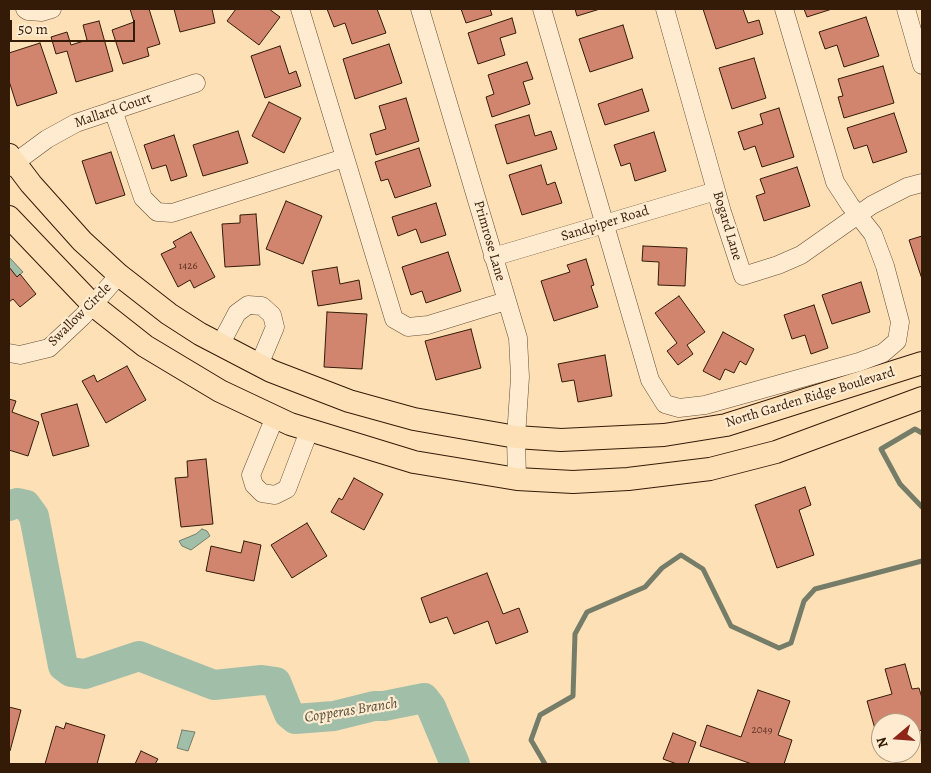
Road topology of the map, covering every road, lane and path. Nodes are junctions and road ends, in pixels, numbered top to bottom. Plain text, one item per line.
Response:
1 (25, 9) edge
2 (52, 9) edge
3 (300, 9) edge
4 (420, 9) edge
5 (542, 9) edge
6 (665, 9) edge
7 (784, 9) edge
8 (906, 9) edge
9 (922, 65) edge
10 (196, 83) dead end
11 (113, 110) junction
12 (344, 158) junction
13 (11, 161) edge
14 (922, 183) edge
15 (716, 191) junction
16 (857, 216) junction
17 (9, 217) edge
18 (605, 224) junction
19 (493, 257) junction
20 (119, 275) junction
21 (506, 301) junction
22 (93, 305) junction
23 (220, 345) junction
24 (9, 353) edge
25 (922, 363) edge
26 (259, 365) junction
27 (922, 398) edge
28 (275, 417) junction
29 (309, 430) junction
30 (516, 437) junction
31 (517, 479) junction

1 - 2 street
3 - 12 street
4 - 19 street, Primrose Lane
5 - 18 street
6 - 15 street, Bogard Lane
7 - 16 street
8 - 9 street
10 - 11 street, Mallard Court
11 - 12 street
11 - 13 street, Mallard Court
12 - 21 street
13 - 20 main road, North Garden Ridge Boulevard
14 - 16 street, Bogard Lane
15 - 16 street, Bogard Lane
15 - 18 street, Sandpiper Road
16 - 18 street
17 - 22 main road
18 - 19 street, Sandpiper Road
19 - 21 street, Primrose Lane
20 - 22 street, Swallow Circle
20 - 23 main road, North Garden Ridge Boulevard
21 - 30 street, Primrose Lane
22 - 24 street, Swallow Circle
22 - 28 main road
23 - 26 main road, North Garden Ridge Boulevard
23 - 26 street
25 - 30 main road, North Garden Ridge Boulevard
26 - 30 main road, North Garden Ridge Boulevard
27 - 31 main road
28 - 29 main road
28 - 29 street
29 - 31 main road
30 - 31 street, Primrose Lane

